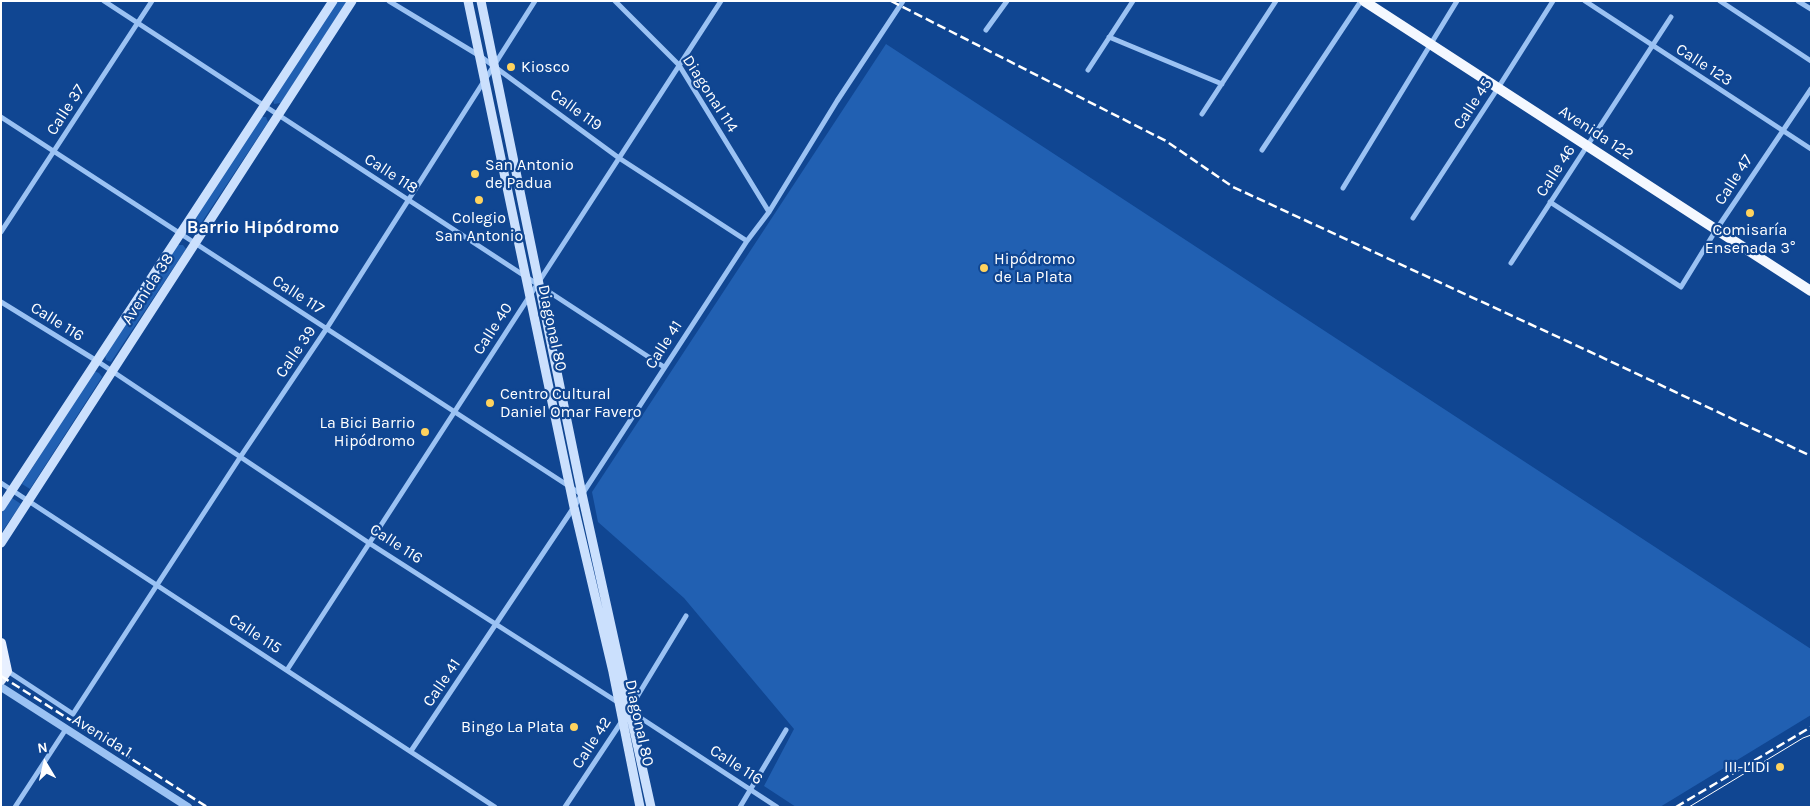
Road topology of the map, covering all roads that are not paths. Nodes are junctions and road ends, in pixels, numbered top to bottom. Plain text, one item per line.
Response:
1 (104, 1) edge
2 (152, 1) edge
3 (333, 1) edge
4 (352, 1) edge
5 (389, 1) edge
6 (468, 1) edge
7 (481, 1) edge
8 (535, 1) edge
9 (616, 1) edge
10 (720, 1) edge
11 (903, 1) edge
12 (1007, 1) edge
13 (1133, 1) edge
14 (1276, 1) edge
15 (1362, 1) edge
16 (1457, 1) edge
17 (1553, 1) edge
18 (1585, 1) edge
19 (1720, 1) edge
20 (1798, 1) edge
21 (1811, 10) edge
22 (1670, 17) dead end
23 (138, 23) junction
24 (986, 30) dead end
25 (1109, 37) junction
26 (1430, 45) junction
27 (1651, 46) junction
28 (480, 56) junction
29 (1811, 61) edge
30 (679, 65) junction
31 (494, 66) junction
32 (1088, 70) dead end
33 (484, 80) junction
34 (1222, 84) junction
35 (1498, 88) junction
36 (1811, 89) edge
37 (265, 106) junction
38 (1202, 114) dead end
39 (278, 115) junction
40 (1, 117) edge
41 (1782, 130) junction
42 (1587, 145) junction
43 (1811, 149) edge
44 (1262, 150) dead end
45 (54, 151) junction
46 (619, 158) junction
47 (1343, 188) dead end
48 (408, 200) junction
49 (1550, 202) junction
50 (769, 212) junction
51 (1413, 218) dead end
52 (1716, 230) junction
53 (1, 232) edge
54 (181, 234) junction
55 (747, 240) junction
56 (195, 243) junction
57 (1511, 262) dead end
58 (527, 277) junction
59 (539, 284) junction
60 (1811, 291) edge
61 (530, 294) junction
62 (1, 302) edge
63 (327, 328) junction
64 (97, 361) junction
65 (664, 367) junction
66 (112, 371) junction
67 (454, 411) junction
68 (241, 456) junction
69 (1, 483) edge
70 (570, 486) junction
71 (12, 490) junction
72 (582, 494) junction
73 (28, 500) junction
74 (1, 507) edge
75 (574, 507) junction
76 (369, 542) junction
77 (1, 543) edge
78 (158, 584) junction
79 (686, 616) dead end
80 (497, 625) junction
81 (1, 643) edge
82 (4, 669) edge
83 (287, 670) junction
84 (1, 680) edge
85 (1, 687) edge
86 (619, 703) junction
87 (629, 710) junction
88 (73, 714) joint
89 (623, 720) junction
90 (66, 729) junction
91 (786, 730) dead end
92 (411, 751) junction
93 (751, 790) junction
94 (15, 807) edge
95 (188, 807) edge
96 (495, 807) edge
97 (565, 807) edge
98 (640, 807) edge
99 (651, 807) edge
100 (740, 807) edge
101 (777, 807) edge

1 - 23 street, Calle 118
2 - 23 street, Calle 37
3 - 37 main road, Avenida 38
4 - 39 main road, Avenida 38
5 - 28 street, Calle 119
6 - 28 main road, Diagonal 80
7 - 31 main road, Diagonal 80
8 - 31 street, Calle 39
9 - 30 street, Diagonal 114
10 - 30 street, Calle 40
11 - 50 street, Calle 41
12 - 24 street
13 - 25 street
14 - 34 street
15 - 26 highway, Avenida 122
15 - 44 street
16 - 26 street
17 - 35 street, Calle 45
18 - 27 street, Calle 123
19 - 29 street
20 - 21 street
22 - 27 street, Calle 46
23 - 37 street, Calle 118
23 - 45 street, Calle 37
25 - 32 street
25 - 34 street
26 - 35 highway, Avenida 122
26 - 47 street
27 - 41 street, Calle 123
27 - 42 street, Calle 46
28 - 31 street, Calle 119
28 - 33 main road, Diagonal 80
30 - 46 street, Calle 40
30 - 50 street, Diagonal 114
31 - 33 street, Calle 39
31 - 46 street, Calle 119
31 - 59 main road, Diagonal 80
33 - 48 street, Calle 39
33 - 58 main road, Diagonal 80
34 - 38 street
35 - 42 highway, Avenida 122
35 - 51 street, Calle 45
36 - 41 street, Calle 47
37 - 39 street, Calle 118
37 - 54 main road, Avenida 38
39 - 48 street, Calle 118
39 - 56 main road, Avenida 38
40 - 45 street, Calle 117
41 - 43 street, Calle 123
41 - 52 street, Calle 47
42 - 49 street, Calle 46
42 - 52 highway, Avenida 122
45 - 53 street, Calle 37
45 - 54 street, Calle 117
46 - 55 street, Calle 119
46 - 59 street, Calle 40
48 - 58 street, Calle 118
48 - 63 street, Calle 39
49 - 52 street, Calle 47
49 - 57 street, Calle 46
50 - 55 street, Calle 41
52 - 60 highway, Avenida 122
54 - 56 street, Calle 117
54 - 64 main road, Avenida 38
55 - 65 street, Calle 41
56 - 63 street, Calle 117
56 - 66 main road, Avenida 38
58 - 59 street, Calle 118
58 - 61 main road, Diagonal 80
59 - 61 street, Calle 40
59 - 65 street, Calle 118
59 - 72 main road, Diagonal 80
61 - 67 street, Calle 40
61 - 70 main road, Diagonal 80
62 - 64 street, Calle 116
63 - 67 street, Calle 117
63 - 68 street, Calle 39
64 - 66 street, Calle 116
64 - 71 main road, Avenida 38
65 - 72 street, Calle 41
66 - 68 street, Calle 116
66 - 73 main road, Avenida 38
67 - 70 street, Calle 117
67 - 76 street, Calle 40
68 - 76 street, Calle 116
68 - 78 street, Calle 39
69 - 71 street, Calle 115
70 - 72 street, Calle 117
70 - 75 main road, Diagonal 80
71 - 73 street, Calle 115
71 - 74 main road, Avenida 38
72 - 75 street, Calle 41
72 - 87 main road, Diagonal 80
73 - 77 main road, Avenida 38
73 - 78 street, Calle 115
75 - 80 street, Calle 41
75 - 86 main road, Diagonal 80
76 - 80 street, Calle 116
76 - 83 street, Calle 40
78 - 83 street, Calle 115
78 - 88 street, Calle 39
79 - 87 street, Calle 42
80 - 86 street, Calle 116
80 - 92 street, Calle 41
81 - 82 main road
82 - 84 main road
82 - 88 street, Avenida 1
83 - 92 street, Calle 115
85 - 90 street, Avenida 1
86 - 87 street, Calle 116
86 - 89 main road, Diagonal 80
87 - 89 street, Calle 42
87 - 93 street, Calle 116
87 - 99 main road, Diagonal 80
89 - 97 street, Calle 42
89 - 98 main road, Diagonal 80
90 - 94 street
90 - 95 street, Avenida 1
91 - 93 street
92 - 96 street, Calle 115
93 - 100 street
93 - 101 street, Calle 116

